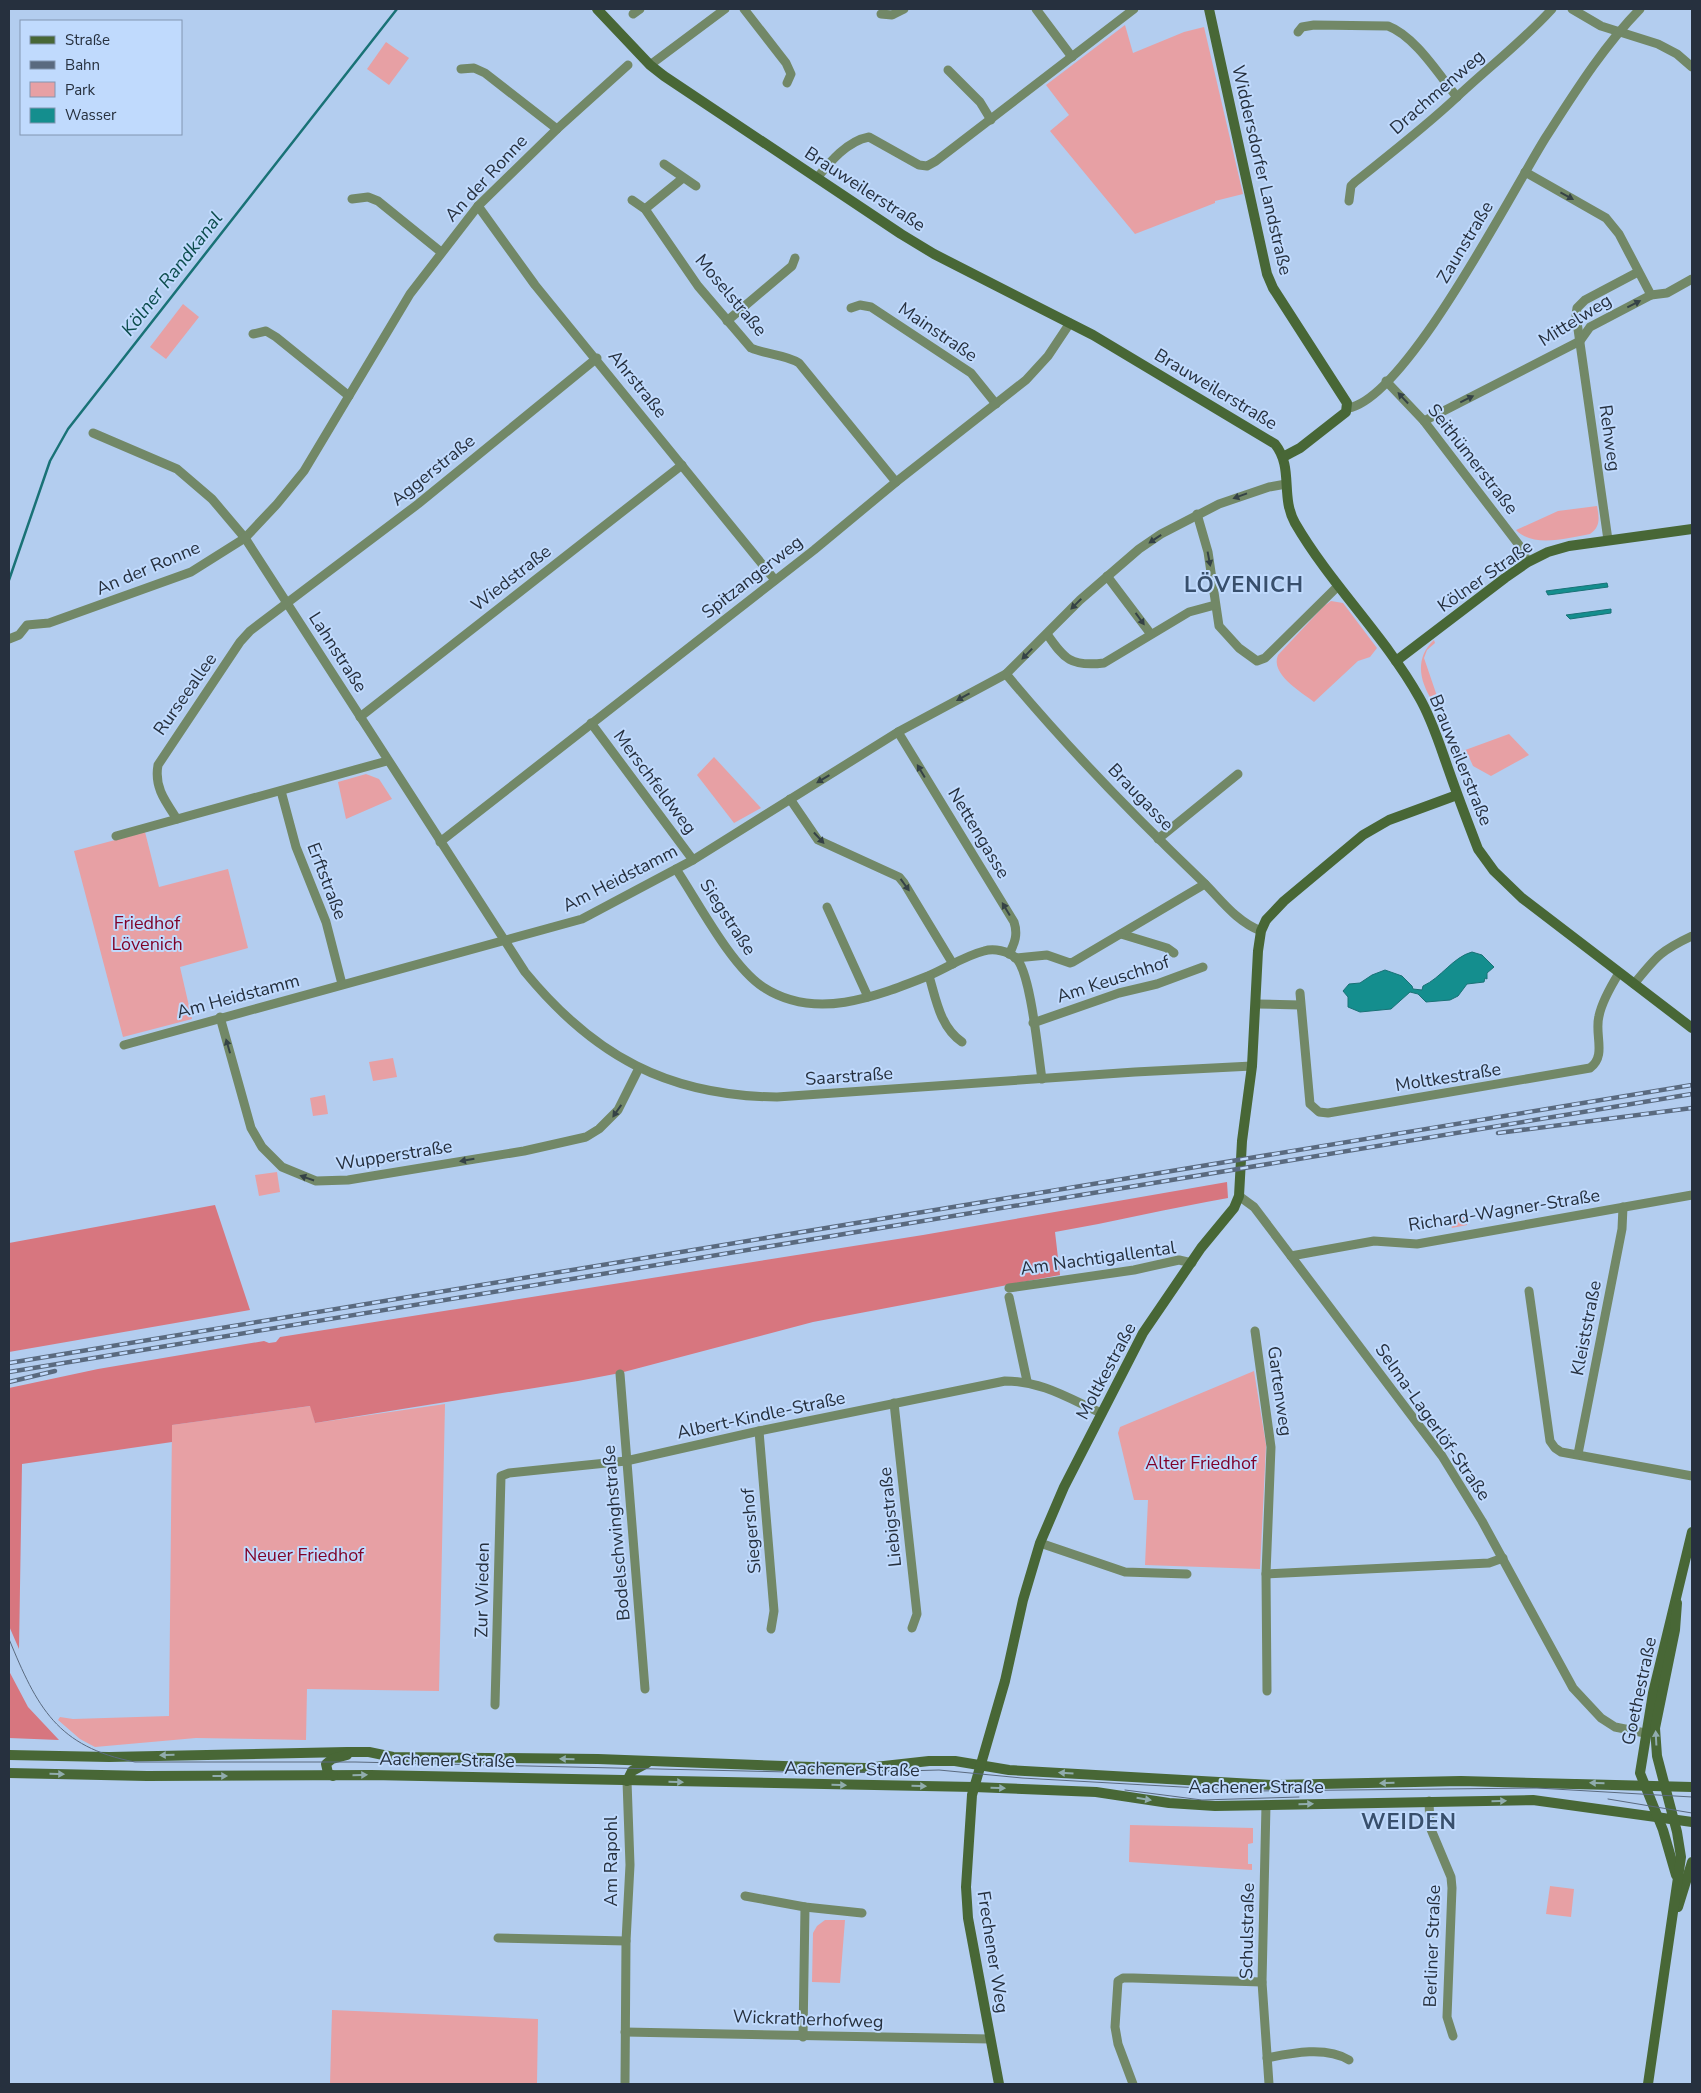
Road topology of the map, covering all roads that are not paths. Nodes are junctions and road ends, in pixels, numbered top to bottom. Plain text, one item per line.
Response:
1 (598, 9) edge
2 (744, 9) edge
3 (904, 9) edge
4 (1036, 9) edge
5 (1134, 9) edge
6 (1209, 9) edge
7 (1552, 9) edge
8 (1572, 9) edge
9 (1640, 9) edge
10 (719, 11) edge
11 (881, 14) dead end
12 (1298, 32) dead end
13 (1618, 32) junction
14 (1072, 57) junction
15 (628, 65) dead end
16 (650, 65) junction
17 (1692, 67) edge
18 (461, 69) dead end
19 (948, 70) dead end
20 (787, 83) dead end
21 (1457, 97) junction
22 (991, 120) junction
23 (557, 129) junction
24 (664, 164) dead end
25 (1525, 172) junction
26 (683, 178) junction
27 (817, 178) junction
28 (696, 186) dead end
29 (352, 198) dead end
30 (632, 200) dead end
31 (1349, 201) dead end
32 (478, 206) junction
33 (645, 209) junction
34 (441, 252) junction
35 (794, 258) dead end
36 (1638, 272) junction
37 (1692, 279) edge
38 (1651, 295) junction
39 (851, 308) dead end
40 (727, 321) junction
41 (1070, 323) junction
42 (253, 334) dead end
43 (1580, 341) junction
44 (597, 358) junction
45 (1386, 381) junction
46 (349, 396) junction
47 (996, 404) junction
48 (1348, 408) junction
49 (1424, 421) junction
50 (93, 433) dead end
51 (1284, 458) junction
52 (682, 465) junction
53 (896, 482) junction
54 (1286, 484) junction
55 (1197, 514) junction
56 (1692, 529) edge
57 (245, 538) junction
58 (1608, 540) junction
59 (1528, 562) junction
60 (1107, 576) junction
61 (775, 580) junction
62 (1338, 586) junction
63 (287, 604) junction
64 (1215, 605) junction
65 (1150, 633) junction
66 (1047, 634) junction
67 (9, 639) edge
68 (1396, 661) junction
69 (1006, 674) junction
70 (360, 717) junction
71 (591, 723) junction
72 (898, 732) junction
73 (387, 761) junction
74 (1238, 774) dead end
75 (281, 790) junction
76 (1458, 795) junction
77 (790, 798) junction
78 (177, 819) junction
79 (116, 836) dead end
80 (1158, 839) junction
81 (440, 842) junction
82 (693, 860) junction
83 (676, 869) junction
84 (1205, 884) junction
85 (827, 907) dead end
86 (1261, 931) junction
87 (1122, 934) junction
88 (1692, 936) edge
89 (505, 942) junction
90 (1174, 953) dead end
91 (1012, 956) junction
92 (953, 964) junction
93 (1203, 966) dead end
94 (1619, 973) junction
95 (929, 976) junction
96 (342, 984) junction
97 (1634, 984) junction
98 (1300, 993) dead end
99 (868, 997) junction
100 (1256, 1004) junction
101 (1300, 1005) junction
102 (220, 1017) junction
103 (1033, 1023) junction
104 (1692, 1028) edge
105 (962, 1042) dead end
106 (124, 1045) dead end
107 (1252, 1066) junction
108 (639, 1068) junction
109 (1042, 1079) junction
110 (1692, 1194) edge
111 (1239, 1196) junction
112 (1623, 1207) junction
113 (1291, 1256) junction
114 (1192, 1263) junction
115 (1529, 1291) dead end
116 (1255, 1331) dead end
117 (620, 1374) dead end
118 (1026, 1381) junction
119 (894, 1403) junction
120 (1101, 1413) junction
121 (759, 1431) junction
122 (1578, 1454) junction
123 (626, 1461) junction
124 (501, 1476) joint
125 (1692, 1476) edge
126 (1692, 1532) edge
127 (1040, 1543) junction
128 (1503, 1558) junction
129 (1188, 1574) dead end
130 (1266, 1574) junction
131 (1677, 1603) junction
132 (912, 1628) dead end
133 (771, 1629) dead end
134 (645, 1689) dead end
135 (1267, 1691) dead end
136 (496, 1706) dead end
137 (1645, 1733) junction
138 (358, 1752) junction
139 (9, 1755) edge
140 (616, 1760) junction
141 (651, 1761) junction
142 (980, 1764) junction
143 (9, 1773) edge
144 (334, 1776) junction
145 (627, 1781) junction
146 (1646, 1786) junction
147 (1664, 1786) junction
148 (974, 1787) junction
149 (1692, 1787) edge
150 (1429, 1801) junction
151 (1266, 1804) junction
152 (1658, 1817) junction
153 (1674, 1819) junction
154 (1692, 1822) edge
155 (1692, 1862) edge
156 (1677, 1879) junction
157 (745, 1896) dead end
158 (805, 1907) junction
159 (862, 1913) dead end
160 (1670, 1929) junction
161 (498, 1938) dead end
162 (626, 1941) junction
163 (1262, 1982) junction
164 (625, 2032) junction
165 (803, 2036) junction
166 (1453, 2036) dead end
167 (990, 2039) junction
168 (1267, 2058) junction
169 (1349, 2060) dead end
170 (625, 2084) edge
171 (998, 2084) edge
172 (1133, 2084) edge
173 (1269, 2084) edge
174 (1648, 2084) edge

1 - 16 street, Brauweilerstraße
2 - 20 street
3 - 11 street
4 - 14 street
5 - 14 street
6 - 48 street, Widdersdorfer Landstraße
7 - 21 street, Drachmenweg
8 - 13 street
9 - 13 street, Zaunstraße
10 - 16 street
12 - 21 street
13 - 17 street
13 - 25 street, Zaunstraße
14 - 22 street
15 - 23 street, An der Ronne
16 - 27 street, Brauweilerstraße
18 - 23 street
19 - 22 street
21 - 31 street, Drachmenweg
22 - 27 street
23 - 32 street, An der Ronne
24 - 26 street
25 -> 36 street
25 - 45 street, Zaunstraße
26 - 28 street
26 - 33 street
27 - 41 street, Brauweilerstraße
29 - 34 street
30 - 33 street, Moselstraße
32 - 34 street, An der Ronne
32 - 44 street, Ahrstraße
33 - 40 street, Moselstraße
34 - 46 street, An der Ronne
35 - 40 street
36 - 38 street
36 - 43 street, Rehweg
37 - 38 street, Mittelweg
43 -> 38 street, Mittelweg
39 - 47 street, Mainstraße
40 - 53 street, Moselstraße
41 - 47 street, Spitzangerweg
41 - 51 street, Brauweilerstraße
42 - 46 street
49 -> 43 street, Mittelweg
43 - 58 street, Rehweg
44 - 52 street, Ahrstraße
44 - 63 street, Aggerstraße
45 - 48 street, Zaunstraße
49 -> 45 street, Seithümerstraße
46 - 57 street, An der Ronne
47 - 53 street, Spitzangerweg
48 - 51 street, Zaunstraße
49 - 59 street, Seithümerstraße
50 - 57 street, Lahnstraße
51 - 54 street, Brauweilerstraße
52 - 61 street, Ahrstraße
52 - 70 street, Wiedstraße
53 - 61 street, Spitzangerweg
54 -> 55 street, Am Heidstamm
54 - 62 street, Brauweilerstraße
55 -> 60 street, Am Heidstamm
55 -> 64 street
56 - 58 street, Kölner Straße
57 - 63 street, Lahnstraße
57 - 67 street, An der Ronne
58 - 59 street, Kölner Straße
59 - 68 street, Kölner Straße
60 -> 65 street
60 -> 66 street, Am Heidstamm
61 - 71 street, Spitzangerweg
62 - 64 street
62 - 68 street, Brauweilerstraße
63 - 70 street, Lahnstraße
63 - 78 street, Rurseeallee
64 - 65 street
65 - 66 street
66 -> 69 street, Am Heidstamm
68 - 76 street, Brauweilerstraße
69 -> 72 street, Am Heidstamm
69 - 80 street, Braugasse
70 - 73 street, Lahnstraße
71 - 81 street, Spitzangerweg
71 - 82 street, Merschfeldweg
72 -> 77 street, Am Heidstamm
91 -> 72 street, Nettengasse
73 - 75 street
73 - 81 street, Lahnstraße
74 - 80 street
75 - 78 street
75 - 96 street, Erftstraße
76 - 86 street, Moltkestraße
76 - 94 street, Brauweilerstraße
77 - 82 street, Am Heidstamm
77 -> 92 street
78 - 79 street
80 - 84 street, Braugasse
81 - 89 street, Lahnstraße
82 - 83 street, Am Heidstamm
83 - 89 street, Am Heidstamm
83 - 99 street, Siegstraße
84 - 86 street, Braugasse
84 - 87 street
85 - 99 street
86 - 100 street, Moltkestraße
87 - 90 street
87 - 91 street, Siegstraße
88 - 97 street
89 - 96 street, Am Heidstamm
89 - 108 street, Saarstraße
91 - 92 street, Siegstraße
91 - 103 street
92 - 95 street, Siegstraße
93 - 103 street, Am Keuschhof
94 - 97 street, Brauweilerstraße
94 - 101 street, Moltkestraße
95 - 99 street, Siegstraße
95 - 105 street
96 - 102 street, Am Heidstamm
97 - 104 street, Brauweilerstraße
98 - 101 street, Moltkestraße
100 - 101 street
100 - 107 street, Moltkestraße
102 - 106 street, Am Heidstamm
108 -> 102 street, Wupperstraße
103 - 109 street
107 - 109 street, Saarstraße
107 - 111 street, Moltkestraße
108 - 109 street, Saarstraße
110 - 112 street, Richard-Wagner-Straße
111 - 113 street, Selma-Lagerlöf-Straße
111 - 114 street, Moltkestraße
112 - 113 street, Richard-Wagner-Straße
112 - 122 street, Kleiststraße
113 - 128 street, Selma-Lagerlöf-Straße
114 - 118 street, Am Nachtigallental
114 - 120 street, Moltkestraße
115 - 122 street, Kleiststraße
116 - 130 street, Gartenweg
117 - 123 street, Bodelschwinghstraße
118 - 119 street, Albert-Kindle-Straße
118 - 120 street, Albert-Kindle-Straße
119 - 121 street, Albert-Kindle-Straße
119 - 132 street, Liebigstraße
120 - 127 street, Moltkestraße
121 - 123 street, Albert-Kindle-Straße
121 - 133 street, Siegershof
122 - 125 street, Kleiststraße
123 - 124 street, Albert-Kindle-Straße
123 - 134 street, Bodelschwinghstraße
124 - 136 street, Zur Wieden
126 - 131 street, Goethestraße
127 - 129 street
127 - 142 street, Moltkestraße
128 - 130 street
128 - 137 street, Selma-Lagerlöf-Straße
130 - 135 street, Gartenweg
131 - 137 street, Goethestraße
147 -> 131 street, Goethestraße
137 - 146 street, Goethestraße
138 -> 139 street, Aachener Straße
140 -> 138 street, Aachener Straße
138 - 144 street
140 - 141 street, Aachener Straße
140 - 145 street
141 - 142 street, Aachener Straße
141 - 145 street
146 -> 142 street, Aachener Straße
142 - 148 street, Frechener Weg
143 -> 144 street, Aachener Straße
144 -> 145 street, Aachener Straße
145 -> 148 street, Aachener Straße
145 - 162 street, Am Rapohl
146 - 147 street, Aachener Straße
146 - 152 street, Goethestraße
147 - 149 street, Aachener Straße
147 - 153 street, Goethestraße
148 -> 151 street, Aachener Straße
148 - 167 street, Frechener Weg
151 -> 150 street, Aachener Straße
150 -> 152 street, Aachener Straße
150 - 166 street, Berliner Straße
151 - 163 street, Schulstraße
152 - 153 street, Aachener Straße
152 - 156 street, Goethestraße
153 - 154 street, Aachener Straße
153 - 156 street, Goethestraße
155 - 160 street
156 - 160 street, Goethestraße
157 - 158 street
158 - 159 street
158 - 165 street
160 - 174 street
161 - 162 street
162 - 164 street, Am Rapohl
163 - 168 street, Schulstraße
163 - 172 street
164 - 165 street, Wickratherhofweg
164 - 170 street, Am Rapohl
165 - 167 street, Wickratherhofweg
167 - 171 street, Frechener Weg
168 - 169 street
168 - 173 street, Schulstraße

